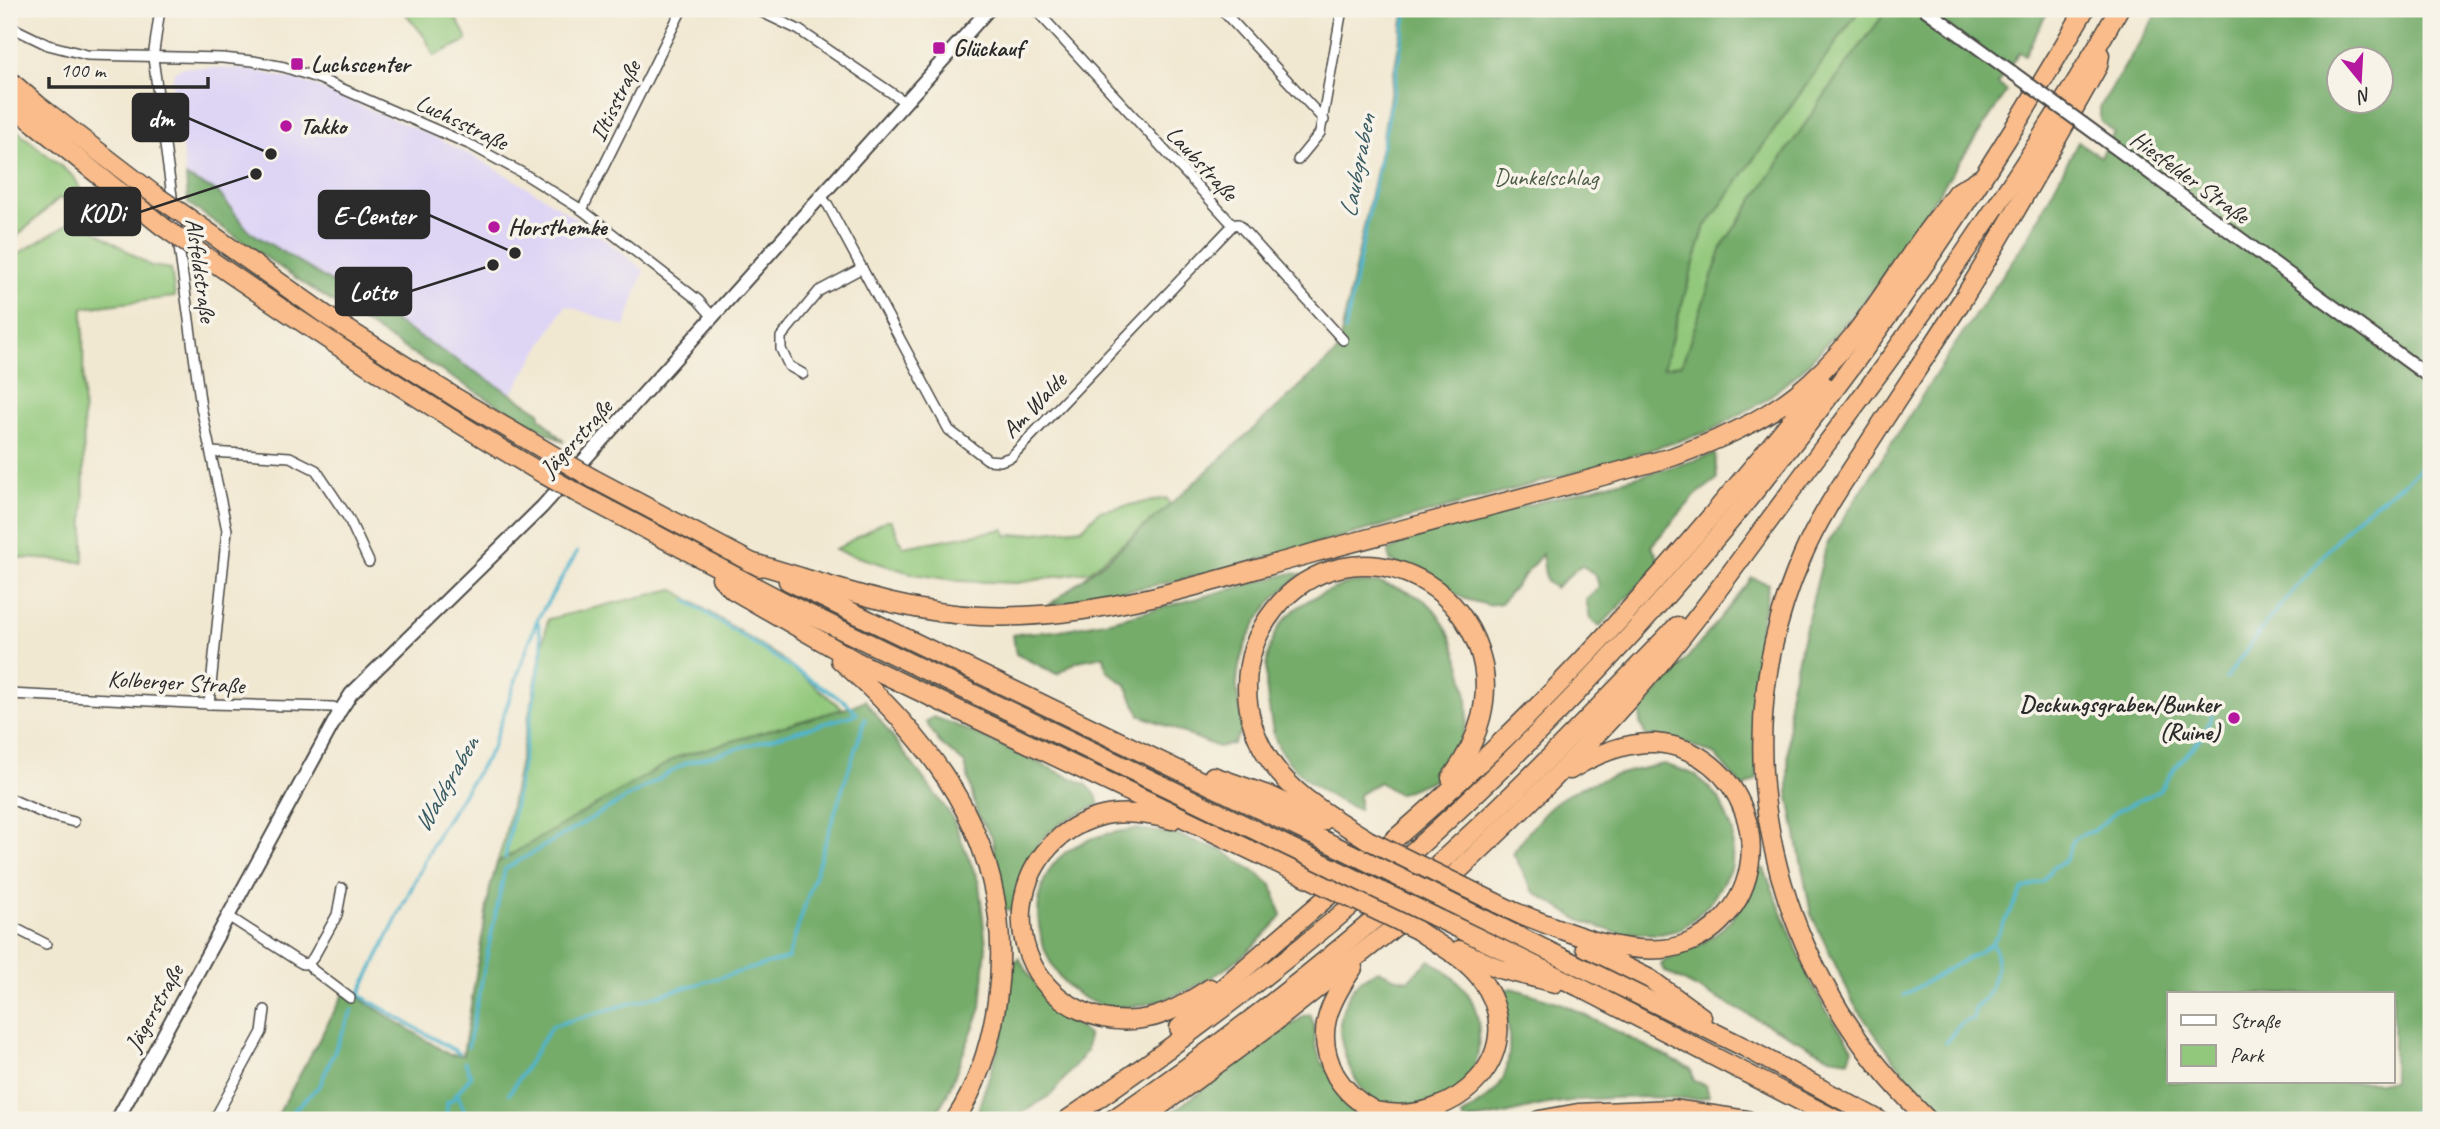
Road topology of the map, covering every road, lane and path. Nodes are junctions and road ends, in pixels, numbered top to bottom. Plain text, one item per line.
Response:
1 (160, 9) edge
2 (682, 9) edge
3 (755, 9) edge
4 (989, 9) edge
5 (1035, 9) edge
6 (1221, 9) edge
7 (1342, 9) edge
8 (1925, 9) edge
9 (2085, 9) edge
10 (2119, 9) edge
11 (9, 26) edge
12 (2102, 38) junction
13 (153, 58) junction
14 (9, 80) edge
15 (905, 102) junction
16 (9, 103) edge
17 (1324, 120) junction
18 (1298, 160) dead end
19 (1985, 175) junction
20 (821, 197) junction
21 (582, 210) junction
22 (1943, 211) junction
23 (1233, 225) junction
24 (862, 268) junction
25 (713, 317) junction
26 (1343, 340) dead end
27 (803, 374) dead end
28 (2431, 378) edge
29 (211, 452) junction
30 (1766, 523) junction
31 (369, 562) dead end
32 (749, 562) junction
33 (707, 563) junction
34 (819, 641) junction
35 (9, 694) edge
36 (209, 704) junction
37 (340, 711) junction
38 (1159, 761) junction
39 (1546, 785) junction
40 (9, 798) edge
41 (1422, 814) junction
42 (74, 822) dead end
43 (1207, 830) junction
44 (1368, 841) junction
45 (342, 888) dead end
46 (1515, 912) junction
47 (228, 916) junction
48 (9, 925) edge
49 (1417, 930) junction
50 (46, 944) dead end
51 (1363, 953) junction
52 (307, 963) junction
53 (1243, 969) junction
54 (1579, 987) junction
55 (350, 998) dead end
56 (265, 1010) dead end
57 (1744, 1047) junction
58 (1116, 1086) junction
59 (117, 1120) edge
60 (214, 1120) edge
61 (955, 1120) edge
62 (1066, 1120) edge
63 (1112, 1120) edge
64 (1141, 1120) edge
65 (1539, 1120) edge
66 (1747, 1120) edge
67 (1837, 1120) edge
68 (1880, 1120) edge
69 (1928, 1120) edge

1 - 13 street, Alsfeldstraße
2 - 21 street, Iltisstraße
3 - 15 street
4 - 15 street, Jägerstraße
5 - 23 street, Laubstraße
6 - 17 street
7 - 17 street
8 - 28 street, Hiesfelder Straße, bridge
9 - 19 highway
10 - 12 highway
11 - 13 street, Luchsstraße
12 - 30 highway
12 - 69 highway
13 - 21 street, Luchsstraße
13 - 29 street, Alsfeldstraße
14 - 32 highway, bridge
15 - 20 street, Jägerstraße
16 - 33 highway, bridge
17 - 18 street
19 - 22 highway
19 - 58 highway
20 - 24 street, Am Walde
20 - 25 street, Jägerstraße
21 - 25 street, Luchsstraße
22 - 32 highway
22 - 41 highway
23 - 24 street, Am Walde
23 - 26 street, Laubstraße
24 - 27 street
25 - 37 street, Jägerstraße
29 - 31 street
29 - 36 street, Alsfeldstraße
30 - 39 highway
30 - 63 highway
32 - 38 highway
33 - 34 highway
33 - 54 highway, bridge
34 - 43 highway
34 - 61 highway
35 - 36 street, Kolberger Straße
36 - 37 street, Kolberger Straße
37 - 47 street, Jägerstraße
38 - 44 highway
38 - 57 highway, bridge
39 - 46 highway
39 - 51 highway
40 - 42 street
41 - 44 highway
41 - 53 highway
43 - 49 highway, bridge
43 - 53 highway
44 - 46 highway, bridge
45 - 52 street
46 - 57 highway
47 - 52 street
47 - 59 street, Jägerstraße
48 - 50 street
49 - 51 highway
49 - 54 highway
51 - 64 highway
52 - 55 street
53 - 58 highway
54 - 67 highway
56 - 60 street
57 - 68 highway
58 - 62 highway
65 - 66 highway

